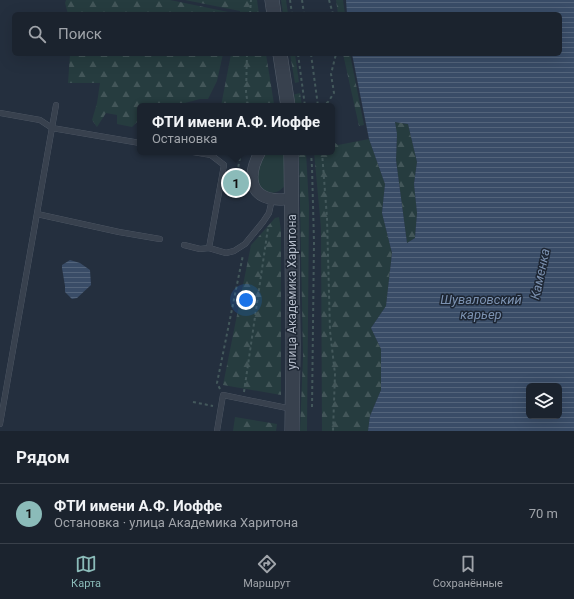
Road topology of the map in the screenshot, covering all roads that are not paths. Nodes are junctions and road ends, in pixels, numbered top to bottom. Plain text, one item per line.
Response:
1 (272, 0) edge
2 (274, 12) edge
3 (280, 56) edge
4 (288, 103) edge
5 (56, 105) dead end
6 (0, 113) edge
7 (52, 128) junction
8 (137, 142) edge
9 (211, 155) edge
10 (258, 155) edge
11 (291, 155) edge
12 (272, 199) junction
13 (291, 199) junction
14 (37, 214) junction
15 (160, 240) dead end
16 (184, 245) dead end
17 (209, 248) junction
18 (293, 409) junction
19 (0, 424) edge
20 (217, 431) edge
21 (292, 431) edge

1 - 2 street
3 - 4 street
5 - 7 lane
6 - 7 lane
7 - 8 lane
7 - 14 lane
9 - 17 lane
10 - 12 street
11 - 13 street, улица Академика Харитона
12 - 13 street
12 - 17 lane
13 - 18 street, улица Академика Харитона
14 - 15 lane
14 - 19 lane
16 - 17 lane
18 - 20 lane
18 - 21 street, улица Академика Харитона

